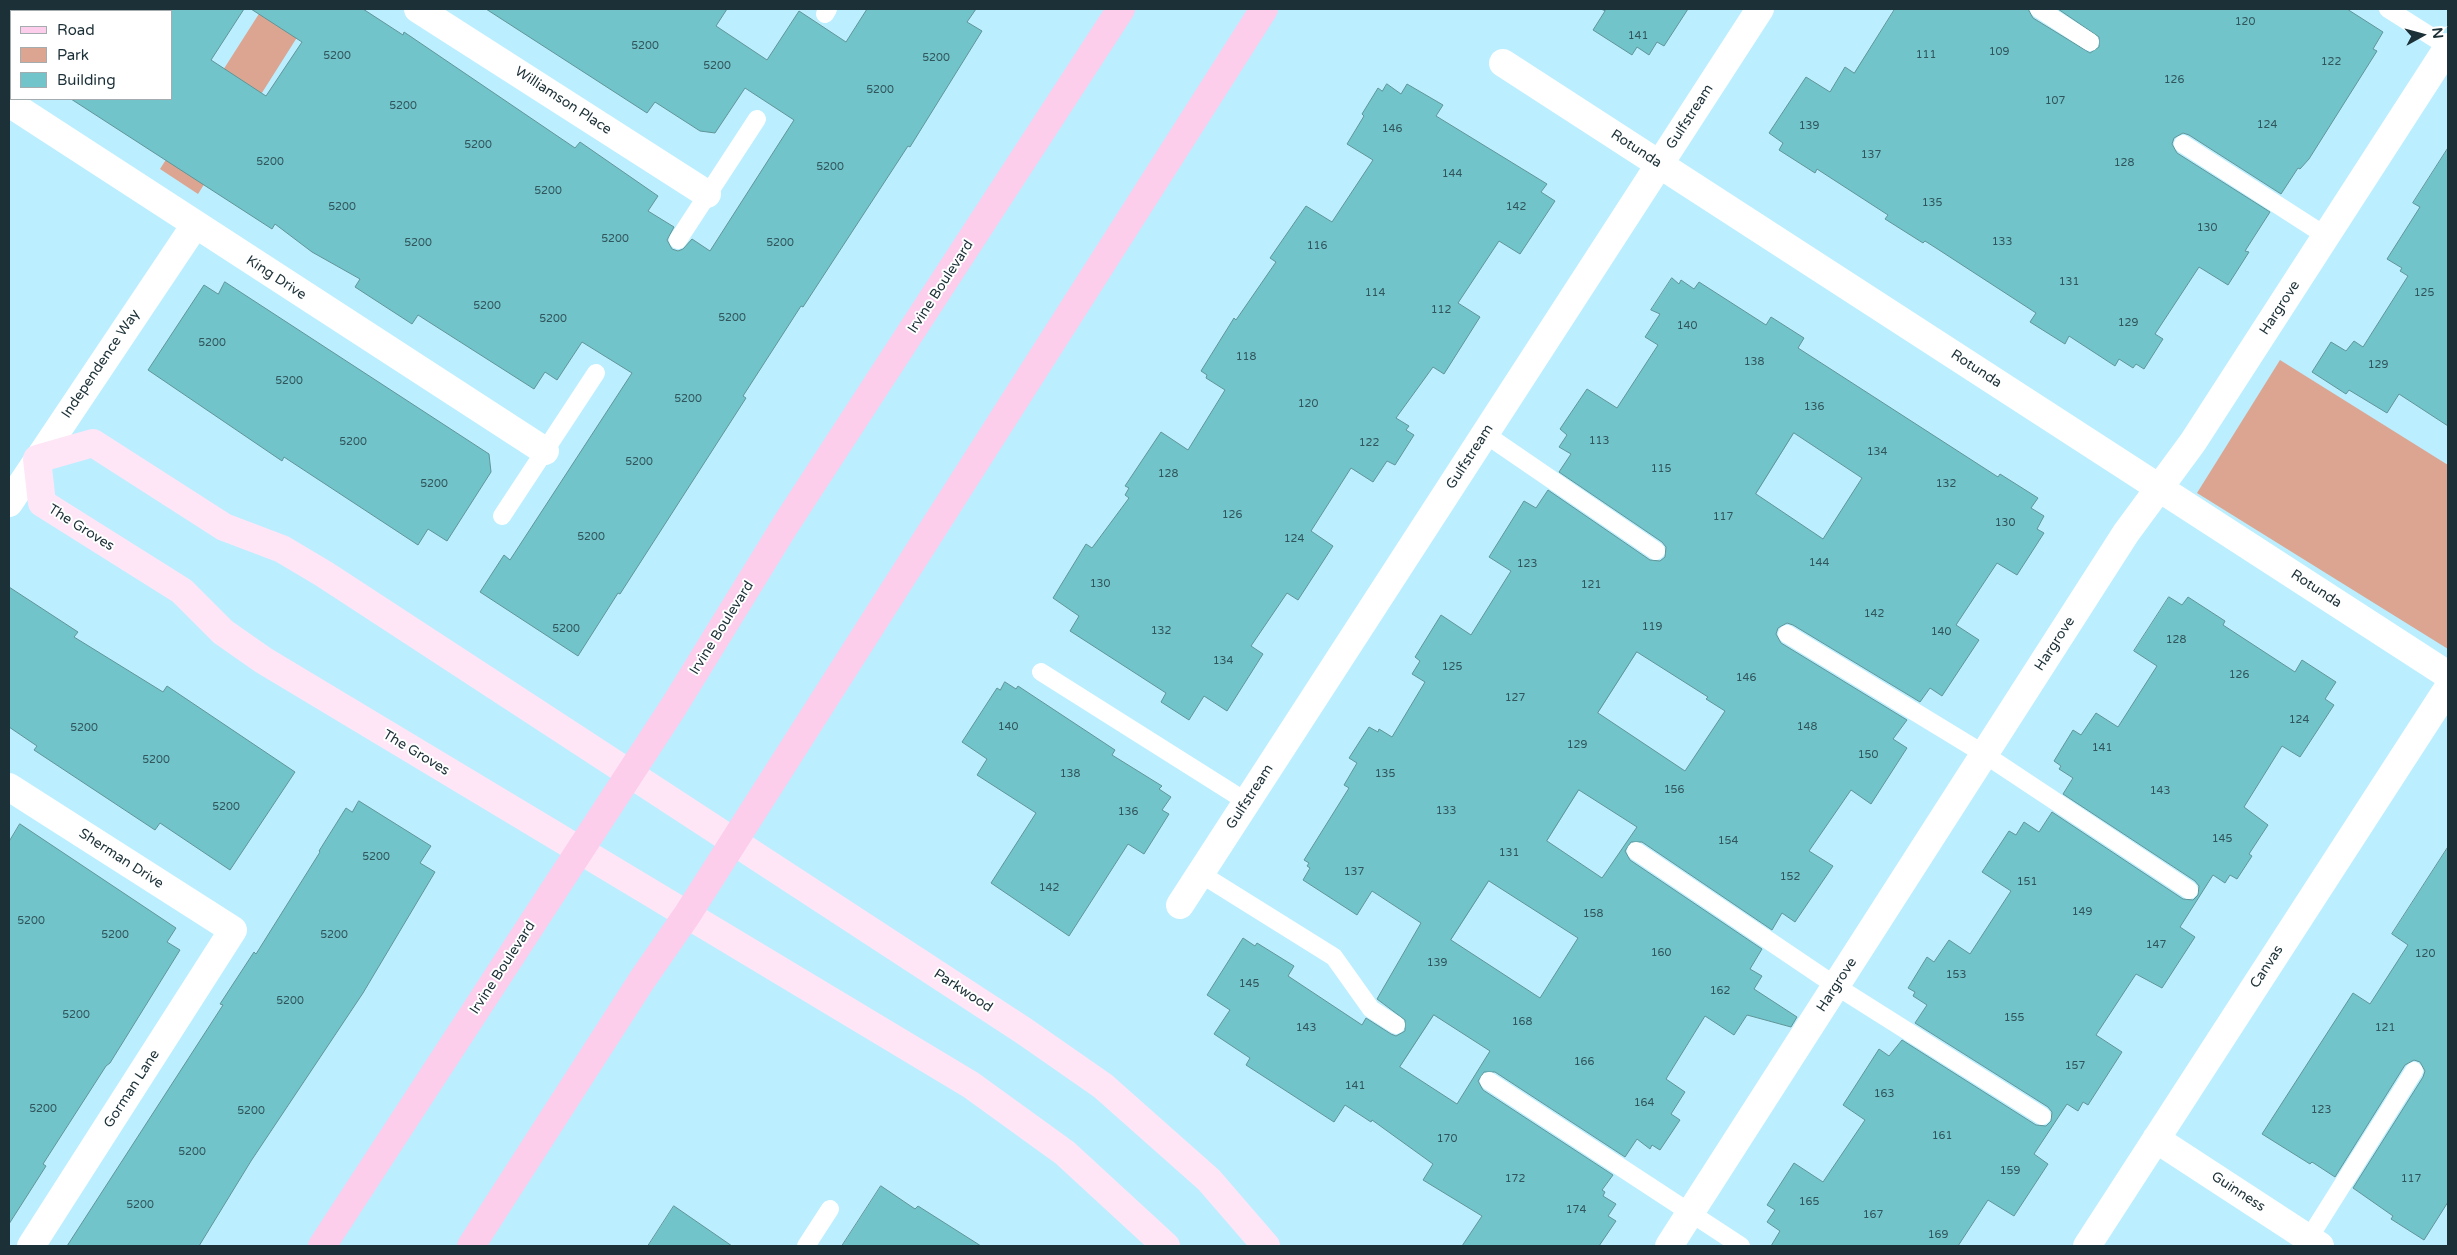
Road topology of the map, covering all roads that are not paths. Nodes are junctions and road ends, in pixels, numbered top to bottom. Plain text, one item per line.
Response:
1 (418, 9) edge
2 (1122, 9) edge
3 (1264, 9) edge
4 (1760, 9) edge
5 (2039, 9) edge
6 (2388, 9) edge
7 (2090, 42) dead end
8 (2448, 47) edge
9 (1503, 63) dead end
10 (9, 103) edge
11 (757, 119) dead end
12 (2183, 144) dead end
13 (1659, 164) junction
14 (707, 194) junction
15 (195, 225) junction
16 (2326, 236) junction
17 (678, 240) dead end
18 (596, 373) dead end
19 (1485, 434) junction
20 (545, 451) junction
21 (37, 459) junction
22 (2159, 488) junction
23 (9, 503) edge
24 (502, 516) dead end
25 (1656, 552) dead end
26 (1787, 634) dead end
27 (1041, 672) dead end
28 (2448, 675) edge
29 (2448, 688) edge
30 (1984, 754) junction
31 (630, 774) junction
32 (9, 787) edge
33 (1247, 802) junction
34 (732, 842) junction
35 (579, 851) junction
36 (1636, 851) dead end
37 (1201, 874) junction
38 (2188, 890) dead end
39 (1180, 905) dead end
40 (687, 915) junction
41 (233, 930) joint
42 (1836, 986) junction
43 (1396, 1025) dead end
44 (2414, 1070) dead end
45 (1489, 1081) dead end
46 (2042, 1116) dead end
47 (2156, 1139) junction
48 (830, 1210) dead end
49 (1690, 1213) junction
50 (2311, 1244) edge
51 (31, 1246) edge
52 (322, 1246) edge
53 (471, 1246) edge
54 (806, 1246) edge
55 (1166, 1246) edge
56 (1266, 1246) edge
57 (1669, 1246) edge
58 (1741, 1246) edge
59 (2087, 1246) edge

1 - 14 street, Williamson Place
2 - 31 main road, Irvine Boulevard
3 - 34 main road
4 - 13 street, Gulfstream
5 - 7 lane
6 - 8 lane
8 - 16 street, Hargrove
9 - 13 street, Rotunda
10 - 15 street, King Drive
11 - 14 lane
12 - 16 lane
13 - 19 street, Gulfstream
13 - 22 street, Rotunda
14 - 17 lane
15 - 20 street, King Drive
15 - 21 street, Independence Way
16 - 22 street, Hargrove
18 - 20 lane
19 - 25 lane
19 - 33 street, Gulfstream
20 - 24 lane
21 - 23 street, Independence Way
21 - 31 street
21 - 35 street, The Groves
22 - 28 street, Rotunda
22 - 30 street, Hargrove
26 - 30 lane
27 - 33 lane
29 - 47 street, Canvas
30 - 38 lane
30 - 42 street, Hargrove
31 - 34 street, Parkwood
31 - 35 main road, Irvine Boulevard
32 - 41 street, Sherman Drive
33 - 37 street, Gulfstream
34 - 40 main road
34 - 56 street, Parkwood
35 - 40 street, The Groves
35 - 52 main road, Irvine Boulevard
36 - 42 lane
37 - 39 street, Gulfstream
37 - 43 lane
40 - 53 main road
40 - 55 street
41 - 51 street, Gorman Lane
42 - 46 lane
42 - 49 street, Hargrove
44 - 50 lane
45 - 49 lane
47 - 50 street, Guinness
47 - 59 street, Canvas
48 - 54 lane
49 - 57 street, Hargrove
49 - 58 lane

